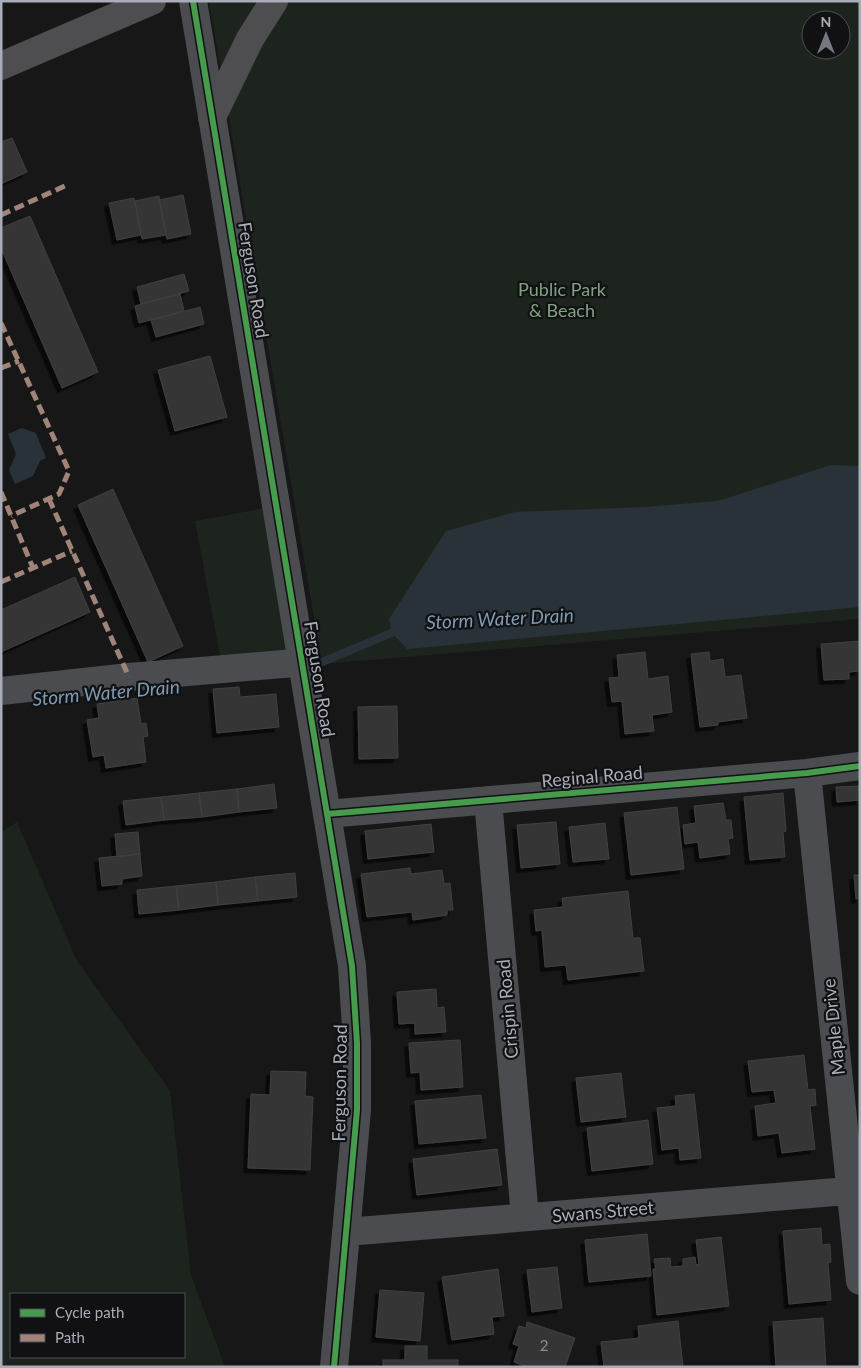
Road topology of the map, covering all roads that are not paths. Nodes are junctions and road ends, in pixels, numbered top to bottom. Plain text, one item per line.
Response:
1 (152, 1) edge
2 (193, 1) edge
3 (274, 1) edge
4 (1, 66) edge
5 (212, 117) junction
6 (301, 658) junction
7 (1, 691) edge
8 (860, 766) edge
9 (806, 773) junction
10 (488, 800) junction
11 (327, 814) junction
12 (855, 1190) edge
13 (525, 1217) junction
14 (346, 1232) junction
15 (860, 1281) edge
16 (334, 1367) edge

1 - 4 highway
2 - 5 street, Ferguson Road
3 - 5 highway
5 - 6 street, Ferguson Road
6 - 7 street
6 - 11 street, Ferguson Road
8 - 9 street, Reginal Road
9 - 10 street, Reginal Road
9 - 12 street, Maple Drive
10 - 11 street, Reginal Road
10 - 13 street, Crispin Road
11 - 14 street, Ferguson Road
12 - 13 street, Swans Street
12 - 15 street, Maple Drive
13 - 14 street, Swans Street
14 - 16 street, Ferguson Road

